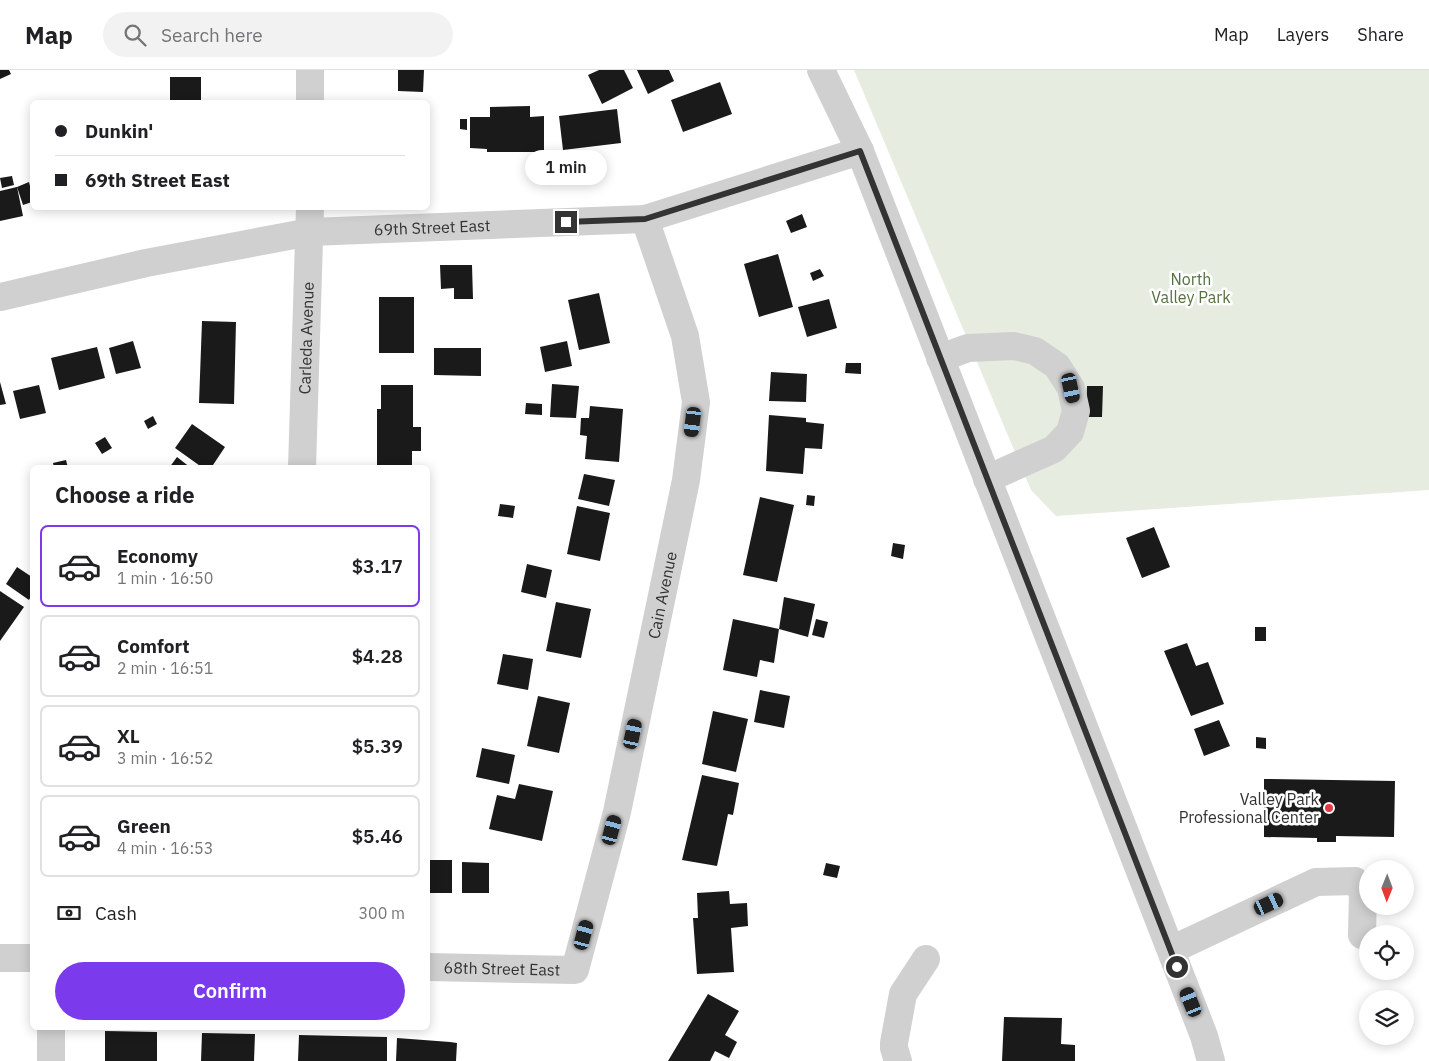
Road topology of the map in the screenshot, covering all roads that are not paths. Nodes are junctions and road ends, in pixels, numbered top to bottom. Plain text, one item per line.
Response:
1 (310, 70) edge
2 (821, 70) edge
3 (310, 100) edge
4 (860, 151) junction
5 (645, 219) junction
6 (310, 220) edge
7 (0, 297) edge
8 (940, 358) junction
9 (302, 465) edge
10 (988, 479) junction
11 (1362, 925) edge
12 (1171, 950) junction
13 (0, 958) edge
14 (30, 958) edge
15 (926, 959) dead end
16 (430, 966) edge
17 (575, 970) joint
18 (51, 1030) edge
19 (51, 1061) edge
20 (898, 1061) edge
21 (1211, 1061) edge

1 - 3 street
2 - 4 street
4 - 5 street, 69th Street East
4 - 8 street
5 - 6 street, 69th Street East
5 - 17 street, Cain Avenue
6 - 7 street, 69th Street East
6 - 9 street, Carleda Avenue
8 - 10 street
8 - 10 street
10 - 12 street
11 - 12 street
12 - 21 street
13 - 14 street
15 - 20 street
16 - 17 street, 68th Street East
18 - 19 street

